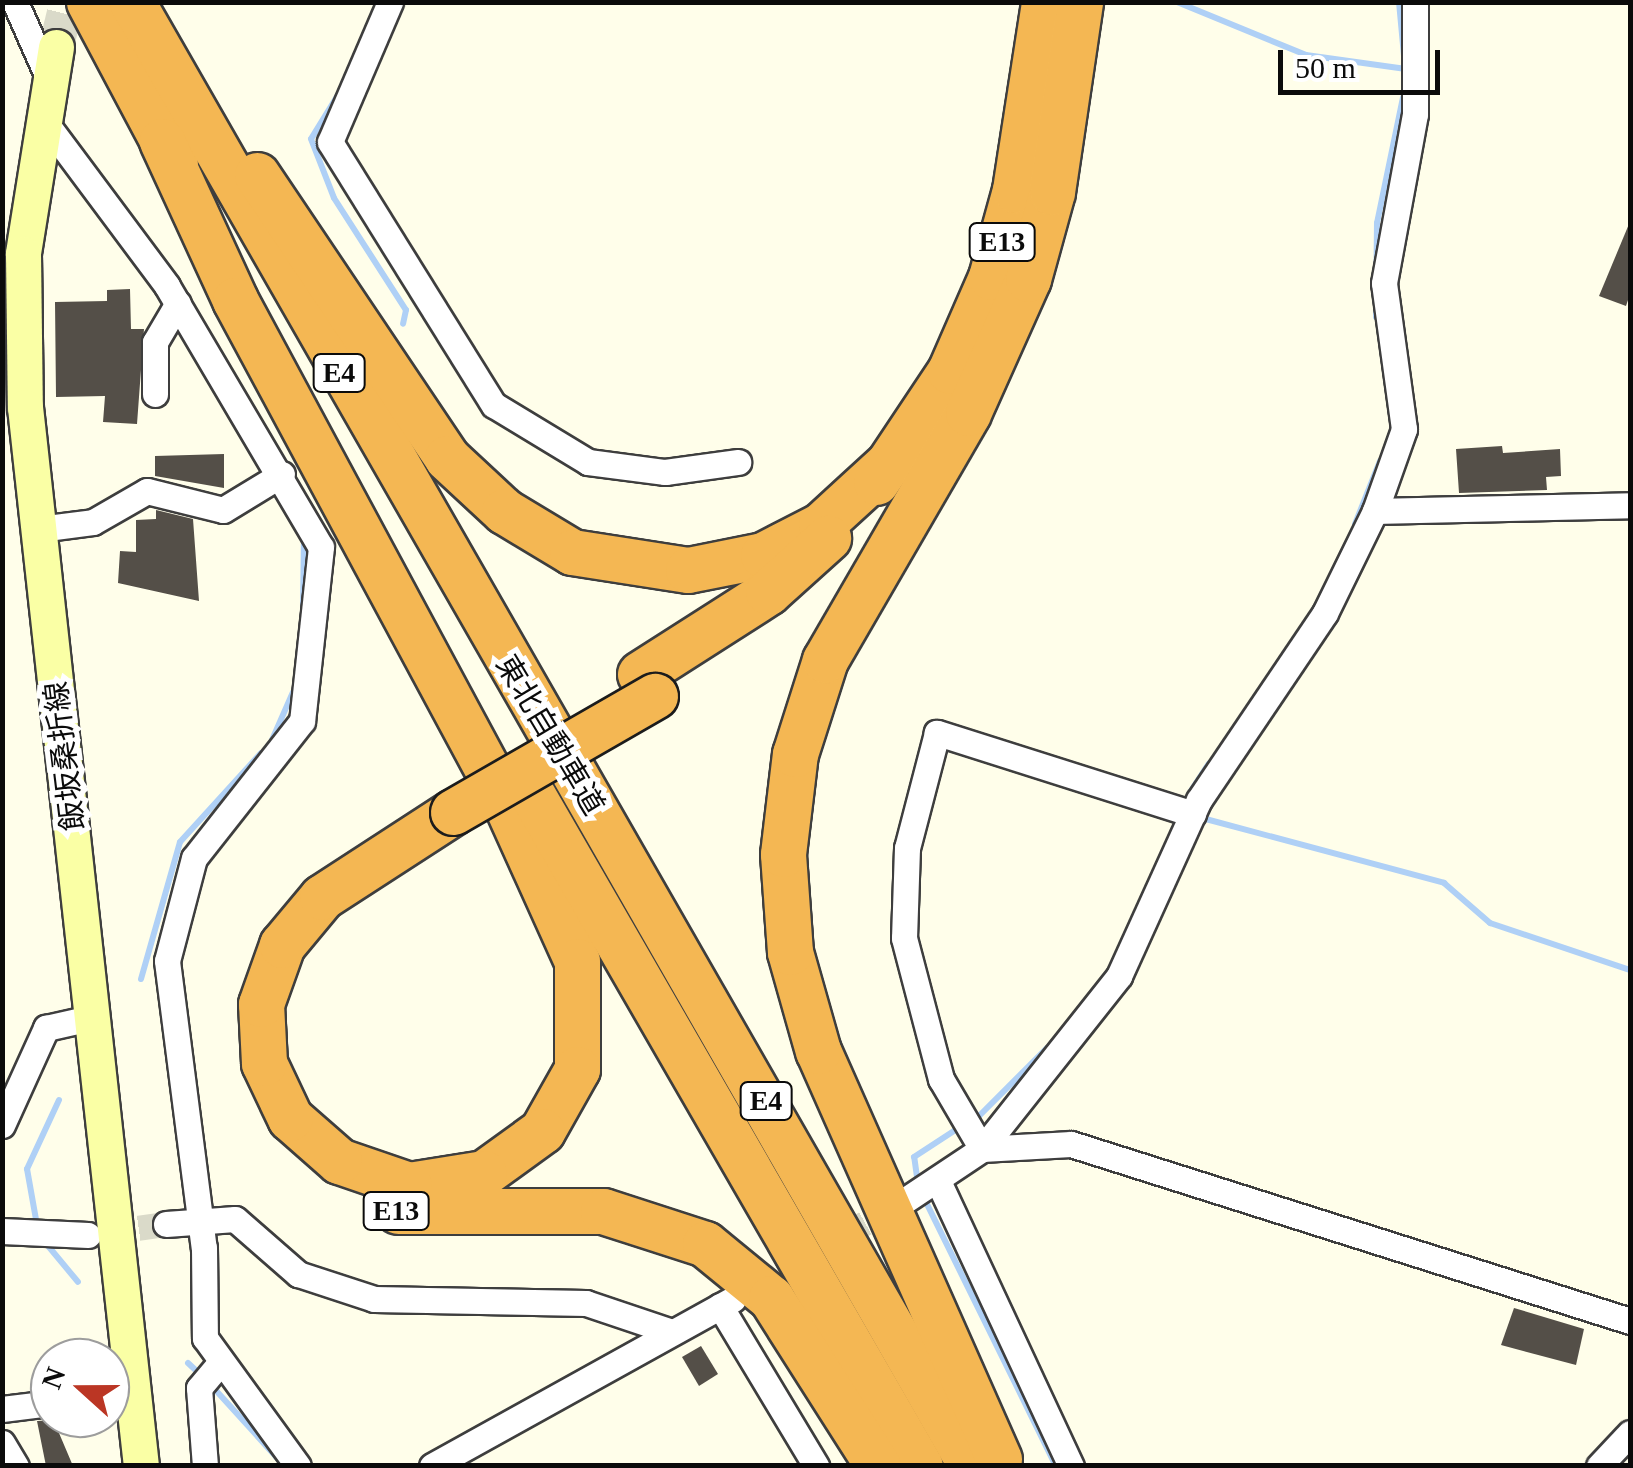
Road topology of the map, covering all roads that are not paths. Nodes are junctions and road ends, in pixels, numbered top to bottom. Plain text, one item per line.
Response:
1 (15, 2) edge
2 (88, 2) edge
3 (133, 2) edge
4 (390, 2) edge
5 (1044, 2) edge
6 (1080, 2) edge
7 (1415, 2) edge
8 (53, 63) joint
9 (42, 118) junction
10 (162, 140) junction
11 (178, 303) junction
12 (154, 394) dead end
13 (915, 461) junction
14 (738, 462) dead end
15 (282, 474) junction
16 (1630, 505) edge
17 (1376, 511) junction
18 (39, 528) junction
19 (447, 800) junction
20 (1186, 811) junction
21 (95, 1016) junction
22 (2, 1125) edge
23 (969, 1131) junction
24 (198, 1220) junction
25 (166, 1224) tunnel mouth
26 (2, 1231) edge
27 (88, 1235) tunnel mouth
28 (1630, 1321) edge
29 (672, 1332) junction
30 (219, 1364) junction
31 (30, 1406) edge
32 (2, 1409) edge
33 (1630, 1433) edge
34 (2, 1443) edge
35 (16, 1466) edge
36 (142, 1466) edge
37 (205, 1466) edge
38 (298, 1466) edge
39 (432, 1466) edge
40 (816, 1466) edge
41 (878, 1466) edge
42 (920, 1466) edge
43 (972, 1466) edge
44 (1002, 1466) edge
45 (1070, 1466) edge
46 (1599, 1466) edge

1 - 8 street
2 - 10 highway, 東北自動車道 / E4
3 - 13 highway
3 - 43 highway, 東北自動車道 / E4
4 - 14 street
5 - 13 highway, E13
6 - 13 highway, E13
7 - 17 street
8 - 9 main road, 飯坂桑折線
9 - 11 street
9 - 18 main road, 飯坂桑折線
10 - 19 highway
10 - 42 highway, 東北自動車道 / E4
11 - 12 street
11 - 15 street
13 - 19 highway, E13
13 - 44 highway, E13
15 - 18 street
15 - 24 street
16 - 17 street
17 - 20 street
18 - 21 main road, 飯坂桑折線
19 - 41 highway, E13
20 - 23 street
20 - 23 street
21 - 22 street
21 - 36 main road, 飯坂桑折線
23 - 28 street
23 - 45 street
24 - 25 street
24 - 29 street
24 - 30 street
26 - 27 street
29 - 39 street
29 - 40 street
30 - 37 street
30 - 38 street
31 - 32 street
33 - 46 street
34 - 35 street

